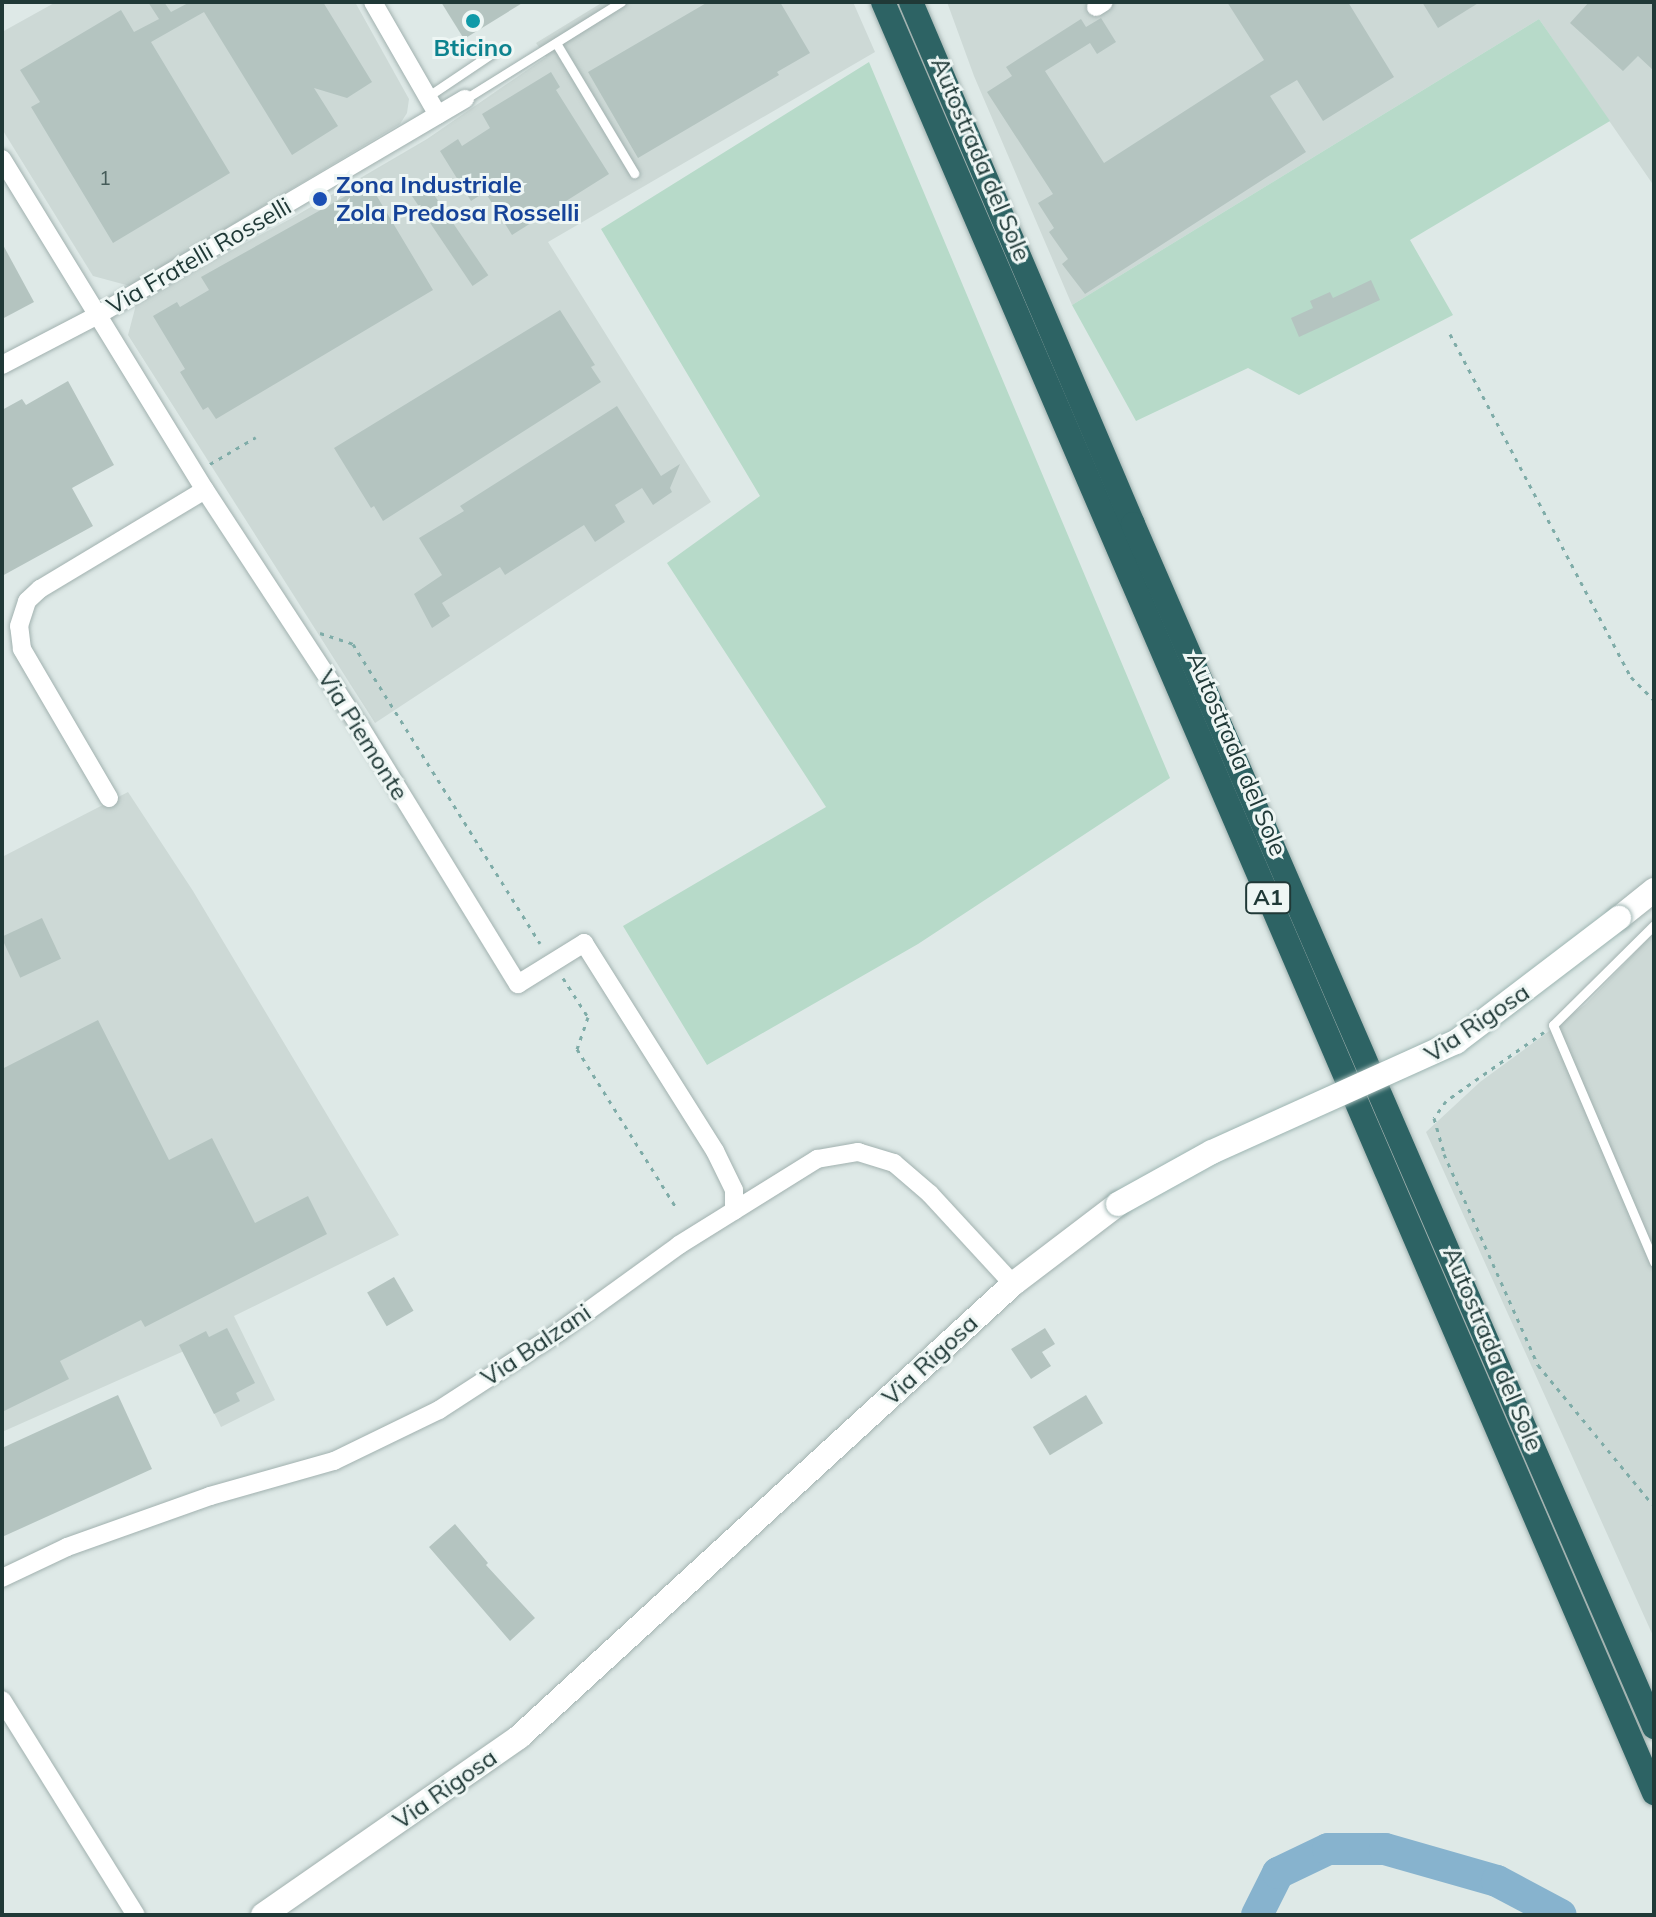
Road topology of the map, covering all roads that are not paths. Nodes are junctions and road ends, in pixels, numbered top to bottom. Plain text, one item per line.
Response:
1 (373, 2) edge
2 (621, 2) edge
3 (883, 2) edge
4 (911, 2) edge
5 (556, 43) junction
6 (491, 54) dead end
7 (427, 97) junction
8 (465, 99) joint
9 (438, 115) junction
10 (2, 159) edge
11 (634, 173) dead end
12 (98, 315) junction
13 (2, 365) edge
14 (205, 490) junction
15 (109, 798) dead end
16 (1654, 890) edge
17 (1654, 925) edge
18 (734, 1211) junction
19 (1654, 1261) edge
20 (1013, 1284) junction
21 (2, 1578) edge
22 (2, 1700) edge
23 (1654, 1727) edge
24 (1654, 1793) edge
25 (136, 1915) edge
26 (263, 1915) edge

1 - 7 street
2 - 5 lane
3 - 24 highway, Autostrada del Sole / A1
4 - 23 highway, Autostrada del Sole / A1
5 - 8 lane
5 - 11 lane
6 - 7 lane
7 - 9 street
8 - 9 street, Via Fratelli Rosselli
9 - 12 street, Via Fratelli Rosselli
10 - 12 street, Via Piemonte
12 - 13 street, Via Fratelli Rosselli
12 - 14 street, Via Piemonte
14 - 15 street
14 - 18 street, Via Piemonte
16 - 20 main road, Via Rigosa, bridge
17 - 19 lane
18 - 20 street, Via Balzani
18 - 21 street, Via Balzani
20 - 26 main road, Via Rigosa
22 - 25 street

